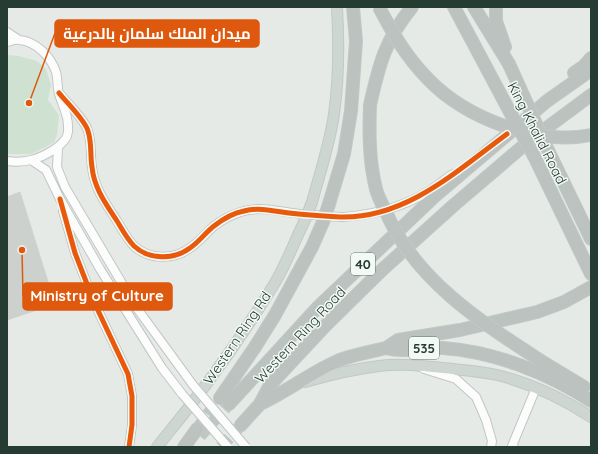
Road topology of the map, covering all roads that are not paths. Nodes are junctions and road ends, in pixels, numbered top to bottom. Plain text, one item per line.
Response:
1 (337, 7) edge
2 (353, 7) edge
3 (379, 7) edge
4 (412, 7) edge
5 (454, 7) edge
6 (474, 7) edge
7 (496, 7) edge
8 (7, 32) edge
9 (19, 40) junction
10 (7, 42) edge
11 (591, 58) edge
12 (509, 64) junction
13 (591, 70) edge
14 (59, 93) junction
15 (591, 95) edge
16 (547, 101) junction
17 (507, 134) junction
18 (591, 135) edge
19 (58, 148) junction
20 (31, 160) junction
21 (7, 161) edge
22 (60, 199) junction
23 (591, 239) edge
24 (589, 270) edge
25 (591, 287) edge
26 (386, 348) junction
27 (408, 364) junction
28 (295, 384) junction
29 (536, 388) junction
30 (591, 392) edge
31 (591, 401) edge
32 (260, 404) junction
33 (591, 417) edge
34 (241, 425) tunnel mouth
35 (129, 447) edge
36 (157, 447) edge
37 (184, 447) edge
38 (190, 447) edge
39 (228, 447) edge
40 (246, 447) edge
41 (491, 447) edge
42 (514, 447) edge

1 - 36 main road, Western Ring Rd, bridge
2 - 17 highway, Western Ring Road / 40, bridge
3 - 18 highway, bridge
4 - 30 highway, bridge
5 - 24 highway, King Khalid Road, bridge
6 - 12 highway, King Khalid Road
7 - 12 highway
8 - 9 street
9 - 10 street
9 - 14 street
11 - 16 highway, 40
12 - 23 highway, King Khalid Road, bridge
13 - 16 highway, 40
14 - 17 street
14 - 19 street
15 - 32 highway, Western Ring Road / 40
16 - 17 highway, 40
19 - 20 street
19 - 40 street, bridge
20 - 21 street
20 - 22 street
22 - 35 street
22 - 39 street, bridge
25 - 26 highway, 535
26 - 28 highway, 535
26 - 31 highway, 535
27 - 28 main road
27 - 29 main road
27 - 41 street
28 - 32 highway, 535
29 - 33 main road
29 - 42 street
32 - 34 highway, Western Ring Road / 40
37 - 38 highway

